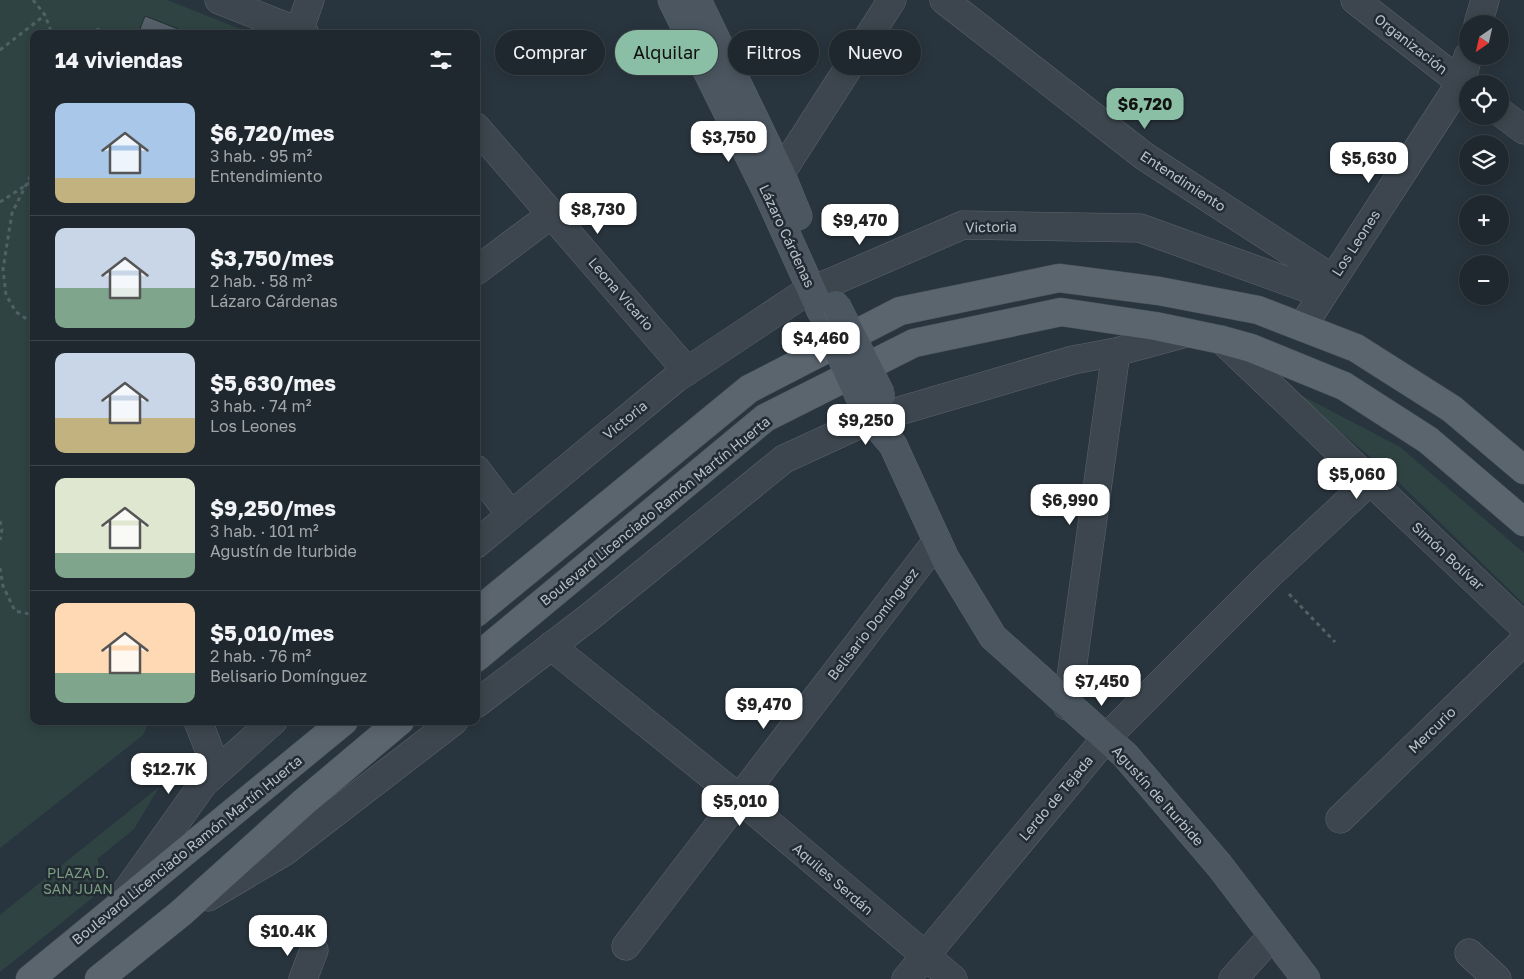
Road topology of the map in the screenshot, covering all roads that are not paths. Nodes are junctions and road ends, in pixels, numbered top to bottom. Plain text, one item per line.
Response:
1 (219, 0) edge
2 (310, 0) edge
3 (672, 0) edge
4 (697, 0) edge
5 (892, 0) edge
6 (944, 0) edge
7 (1355, 0) edge
8 (1485, 0) edge
9 (1481, 15) edge
10 (297, 30) edge
11 (302, 30) edge
12 (1459, 81) edge
13 (1459, 92) edge
14 (1509, 119) edge
15 (1524, 130) edge
16 (480, 132) edge
17 (774, 183) junction
18 (552, 214) junction
19 (480, 268) edge
20 (1328, 286) junction
21 (824, 297) junction
22 (1302, 327) junction
23 (1186, 333) junction
24 (1222, 340) junction
25 (1116, 352) junction
26 (688, 371) junction
27 (875, 407) junction
28 (1524, 470) edge
29 (480, 474) edge
30 (1369, 482) junction
31 (510, 514) junction
32 (1524, 522) edge
33 (480, 540) edge
34 (937, 541) junction
35 (480, 610) edge
36 (1524, 627) edge
37 (1524, 641) edge
38 (551, 646) junction
39 (480, 655) edge
40 (480, 701) edge
41 (1067, 706) junction
42 (200, 725) edge
43 (269, 725) edge
44 (339, 725) edge
45 (395, 725) edge
46 (449, 725) edge
47 (1106, 738) junction
48 (217, 770) junction
49 (739, 798) junction
50 (1340, 819) dead end
51 (112, 912) junction
52 (181, 913) junction
53 (1272, 936) junction
54 (626, 946) dead end
55 (314, 950) dead end
56 (1469, 953) dead end
57 (924, 957) junction
58 (30, 979) edge
59 (99, 979) edge
60 (303, 979) edge
61 (906, 979) edge
62 (952, 979) edge
63 (1233, 979) edge
64 (1306, 979) edge
65 (1497, 979) edge

1 - 10 street
2 - 11 street
3 - 17 street, Lázaro Cárdenas
4 - 17 street, Lázaro Cárdenas
5 - 17 street
6 - 20 street, Entendimiento
7 - 12 street, Organización
8 - 9 street
13 - 20 street, Los Leones
14 - 15 street
16 - 18 street, Leona Vicario
17 - 21 street, Lázaro Cárdenas
18 - 19 street
18 - 26 street, Leona Vicario
20 - 21 street, Victoria
20 - 22 street, Los Leones
21 - 26 street, Victoria
21 - 27 street, Lázaro Cárdenas, bridge
22 - 28 main road
22 - 35 main road
23 - 24 main road, Boulevard Licenciado Ramón Martín Huerta
23 - 25 street
23 - 39 main road, Boulevard Licenciado Ramón Martín Huerta
24 - 30 street, Simón Bolívar
24 - 32 main road, Boulevard Licenciado Ramón Martín Huerta
25 - 27 street
25 - 41 street
26 - 31 street, Victoria
27 - 34 street, Agustín de Iturbide
27 - 38 street
29 - 31 street
30 - 36 street, Simón Bolívar
30 - 47 street, Lerdo de Tejada
31 - 33 street, Victoria
34 - 41 street, Agustín de Iturbide
34 - 49 street, Belisario Domínguez
37 - 50 street, Mercurio
38 - 40 street
38 - 49 street, Aquiles Serdán
41 - 47 street, Agustín de Iturbide
42 - 48 street
43 - 48 street
44 - 51 main road, Boulevard Licenciado Ramón Martín Huerta
45 - 52 main road
46 - 52 street
47 - 53 street, Agustín de Iturbide
47 - 57 street, Lerdo de Tejada
48 - 51 street
49 - 54 street, Belisario Domínguez
49 - 57 street, Aquiles Serdán
51 - 58 main road, Boulevard Licenciado Ramón Martín Huerta
52 - 59 main road
53 - 63 street
53 - 64 street, Agustín de Iturbide
55 - 60 street
56 - 65 street
57 - 61 street, Lerdo de Tejada
57 - 62 street, Aquiles Serdán

